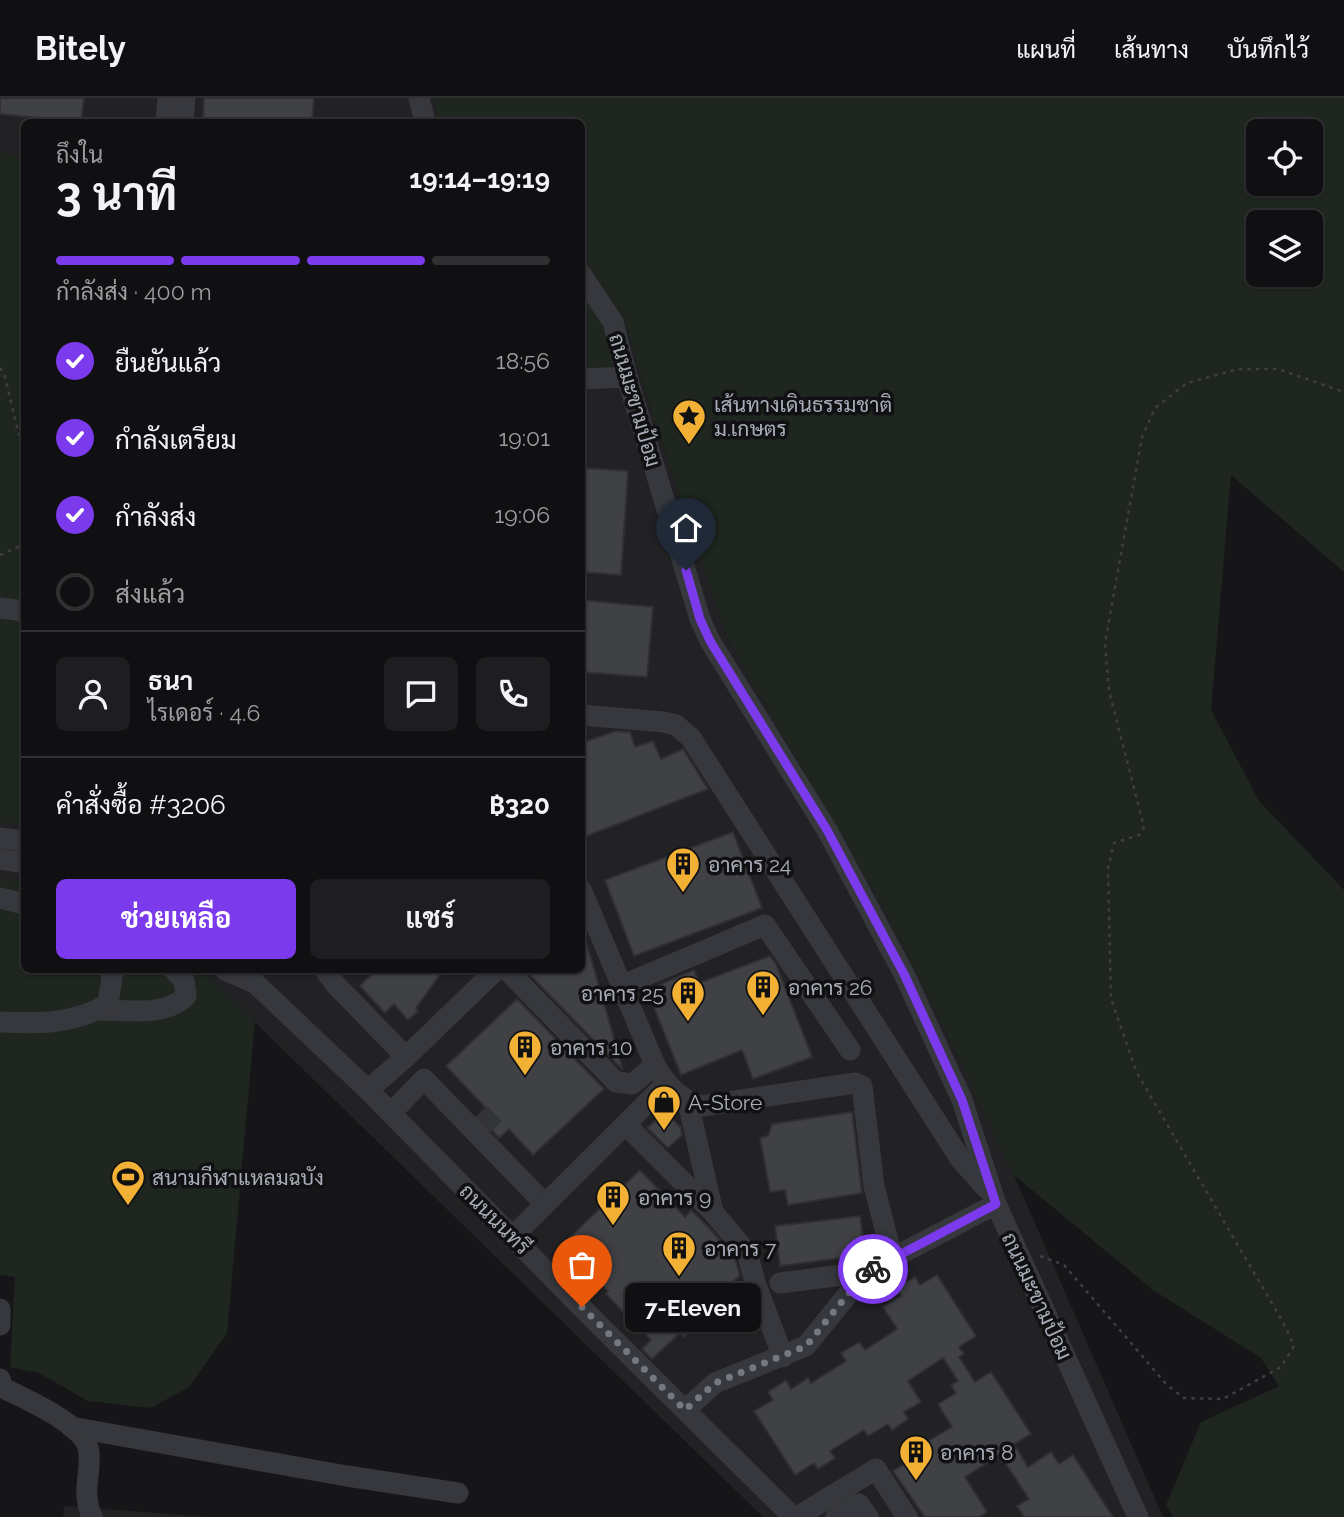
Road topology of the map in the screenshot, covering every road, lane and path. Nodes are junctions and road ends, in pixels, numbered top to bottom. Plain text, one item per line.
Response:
1 (168, 98) edge
2 (185, 98) edge
3 (419, 98) edge
4 (166, 119) edge
5 (183, 119) edge
6 (424, 119) edge
7 (585, 280) edge
8 (0, 368) edge
9 (627, 377) junction
10 (585, 379) edge
11 (1344, 392) edge
12 (21, 444) edge
13 (21, 545) edge
14 (0, 555) edge
15 (0, 608) edge
16 (21, 611) edge
17 (585, 715) edge
18 (0, 838) edge
19 (21, 841) edge
20 (0, 859) edge
21 (21, 862) edge
22 (0, 898) edge
23 (21, 903) edge
24 (587, 919) edge
25 (113, 973) edge
26 (177, 973) edge
27 (327, 973) edge
28 (493, 973) edge
29 (510, 973) edge
30 (250, 976) edge
31 (621, 986) junction
32 (99, 1010) junction
33 (0, 1022) edge
34 (850, 1050) dead end
35 (405, 1057) junction
36 (660, 1075) junction
37 (368, 1090) junction
38 (688, 1102) junction
39 (391, 1113) junction
40 (458, 1114) junction
41 (480, 1114) dead end
42 (626, 1125) junction
43 (994, 1199) junction
44 (545, 1204) junction
45 (713, 1212) junction
46 (513, 1236) junction
47 (1020, 1257) junction
48 (893, 1259) junction
49 (866, 1272) junction
50 (780, 1283) dead end
51 (0, 1309) edge
52 (0, 1325) edge
53 (783, 1357) junction
54 (0, 1379) edge
55 (685, 1410) junction
56 (71, 1427) junction
57 (458, 1493) dead end
58 (92, 1517) edge
59 (795, 1517) edge
60 (836, 1517) edge
61 (868, 1517) edge
62 (907, 1517) edge
63 (1138, 1517) edge

1 - 4 street
2 - 5 street
3 - 6 street
7 - 9 street, ถนนมะขามป้อม
8 - 12 path
9 - 10 street
9 - 43 street, ถนนมะขามป้อม
11 - 47 path
13 - 14 path
15 - 16 street
17 - 43 street
18 - 19 street
20 - 21 street
22 - 23 street
24 - 31 street
25 - 32 street
26 - 32 street
27 - 35 street
28 - 35 street
29 - 36 street
30 - 37 street, ถนนนนทรี
31 - 34 street
31 - 36 street
32 - 33 street
35 - 37 street
36 - 38 street
36 - 42 street
37 - 39 street, ถนนนนทรี
38 - 45 street
38 - 48 street
39 - 40 street
39 - 46 street, ถนนนนทรี
40 - 41 street
40 - 44 street
42 - 44 street
42 - 45 street
43 - 47 street, ถนนมะขามป้อม
43 - 48 street
44 - 46 street
45 - 53 street
46 - 55 street, ถนนนนทรี
47 - 63 street, ถนนมะขามป้อม
48 - 49 street
49 - 50 street
49 - 53 street
51 - 52 street
53 - 55 street
54 - 56 street
55 - 59 street, ถนนนนทรี
56 - 57 street
56 - 58 street
59 - 62 street
60 - 61 street

